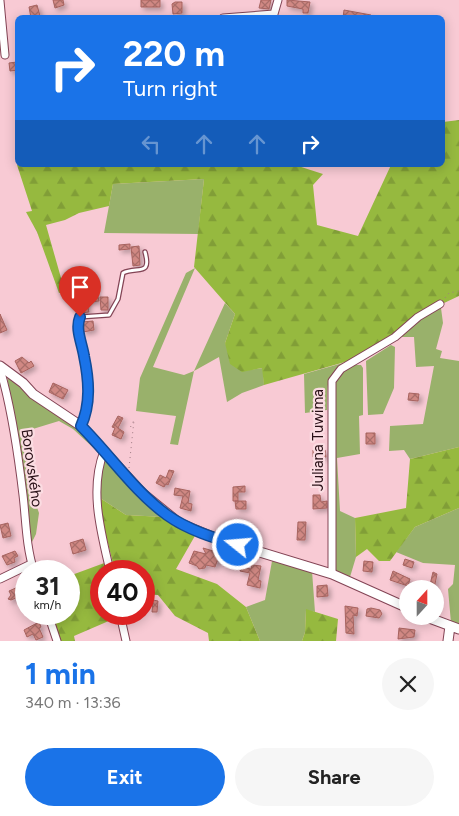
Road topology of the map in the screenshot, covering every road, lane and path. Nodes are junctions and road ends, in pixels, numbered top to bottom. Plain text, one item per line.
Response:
1 (278, 0) edge
2 (0, 1) edge
3 (261, 15) edge
4 (5, 55) dead end
5 (145, 252) dead end
6 (459, 291) edge
7 (440, 304) joint
8 (0, 367) edge
9 (8, 379) junction
10 (81, 426) junction
11 (129, 430) dead end
12 (104, 451) junction
13 (126, 476) junction
14 (31, 560) edge
15 (107, 560) edge
16 (15, 572) edge
17 (332, 574) junction
18 (0, 579) edge
19 (399, 604) edge
20 (52, 625) edge
21 (122, 625) edge
22 (454, 627) edge
23 (57, 639) edge
24 (48, 641) edge
25 (126, 641) edge
26 (448, 641) edge

1 - 3 street
2 - 4 street
5 - 10 lane
6 - 7 path
7 - 17 street, Juliana Tuwima
8 - 9 street
9 - 10 street
9 - 14 street, Borovského
10 - 12 street
11 - 13 path
12 - 13 street
12 - 15 street
13 - 17 street
16 - 18 street
17 - 19 street
20 - 23 street
21 - 25 street
22 - 26 street
23 - 24 street

